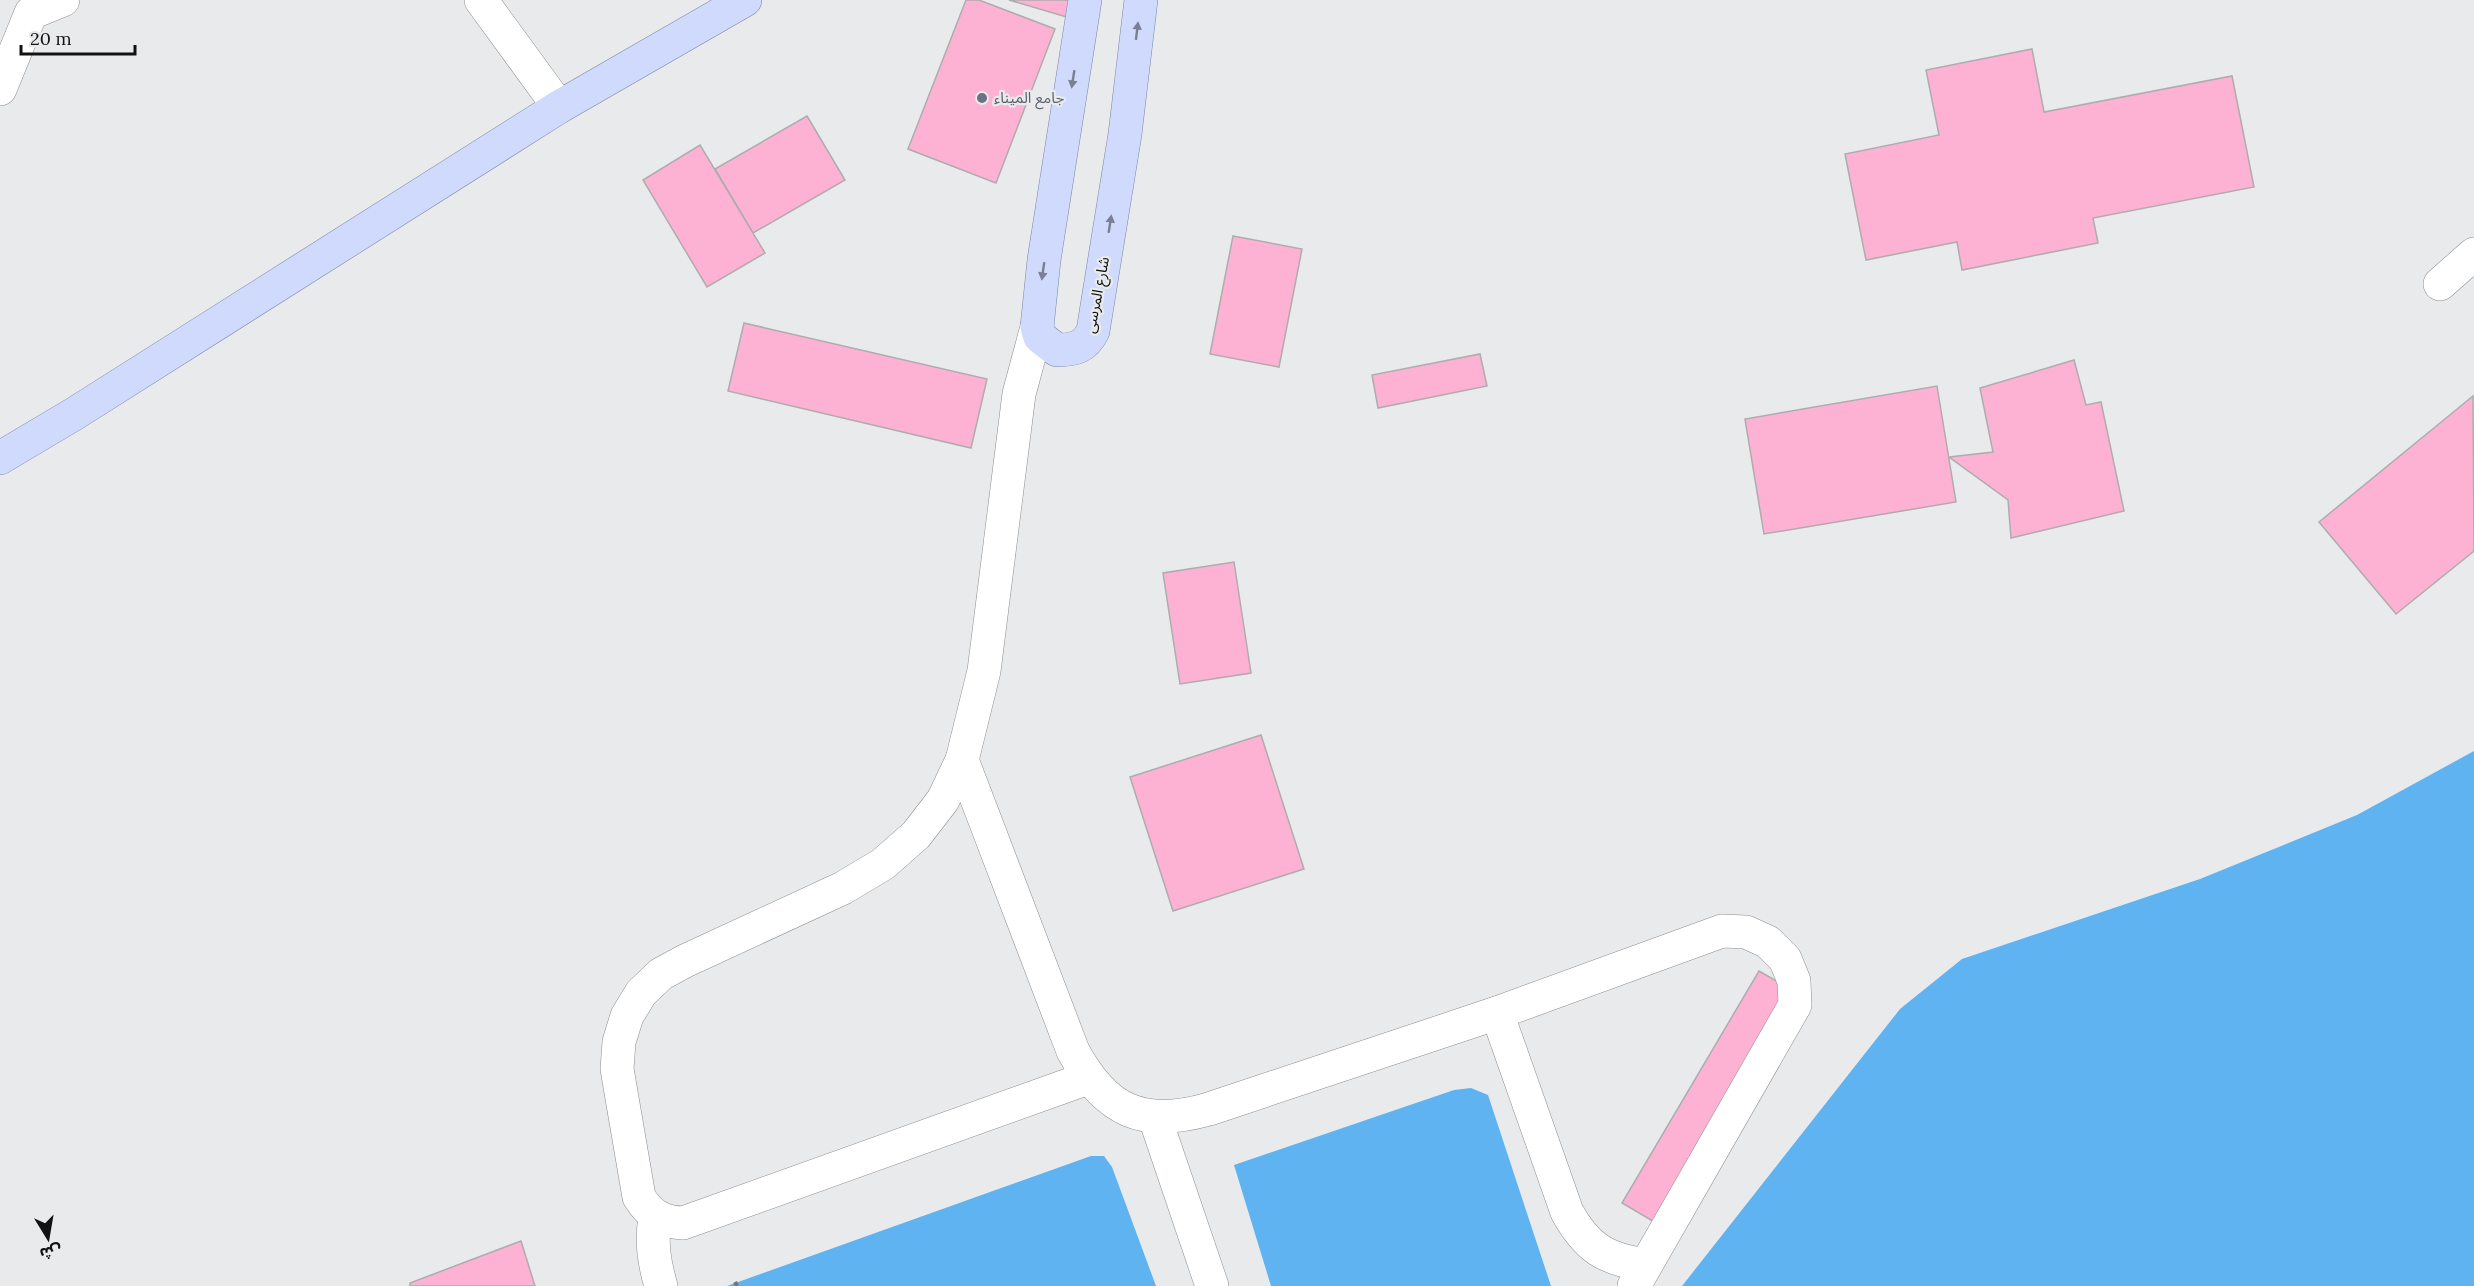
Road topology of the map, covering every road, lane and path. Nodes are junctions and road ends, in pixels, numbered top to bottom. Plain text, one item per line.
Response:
1 (63, 0) edge
2 (481, 0) edge
3 (745, 0) edge
4 (1085, 0) edge
5 (1141, 0) edge
6 (0, 89) edge
7 (559, 107) junction
8 (2474, 254) edge
9 (2440, 284) dead end
10 (1037, 327) junction
11 (0, 458) edge
12 (962, 760) junction
13 (1497, 1013) junction
14 (1088, 1078) junction
15 (1155, 1118) junction
16 (656, 1217) junction
17 (1640, 1275) edge
18 (662, 1286) edge
19 (1212, 1286) edge

1 - 6 street
2 - 7 street
3 - 7 main road
4 -> 10 main road
10 -> 5 main road, شارع المرسى
7 - 11 main road
8 - 9 street
10 - 12 street
12 - 14 street
12 - 16 street
13 - 15 street
13 - 17 street
13 - 17 street
14 - 15 street
14 - 16 street
15 - 19 street
16 - 18 street

